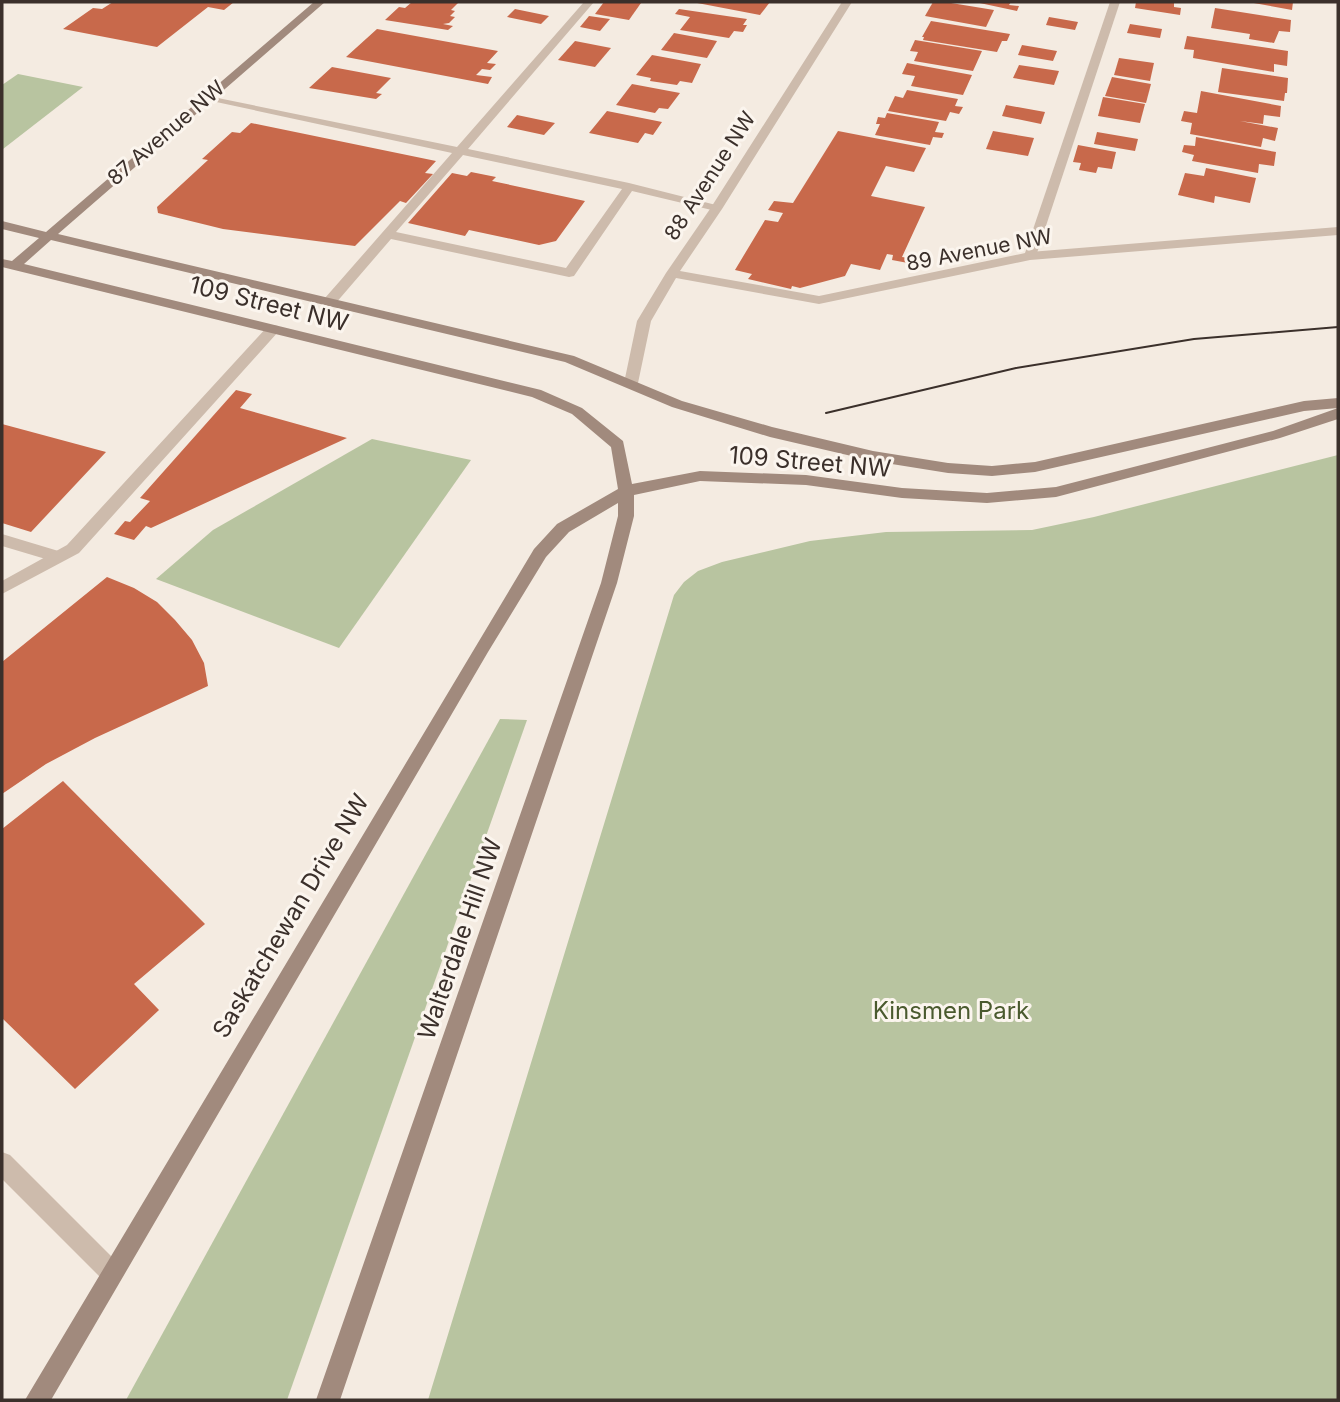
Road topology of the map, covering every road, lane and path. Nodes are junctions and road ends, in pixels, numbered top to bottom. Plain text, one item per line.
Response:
1 (320, 2) edge
2 (589, 2) edge
3 (847, 2) edge
4 (1115, 2) edge
5 (207, 97) junction
6 (459, 151) junction
7 (629, 187) junction
8 (716, 209) junction
9 (2, 225) edge
10 (1338, 231) edge
11 (387, 234) junction
12 (48, 236) junction
13 (1030, 256) junction
14 (8, 265) edge
15 (672, 273) junction
16 (330, 301) junction
17 (273, 328) junction
18 (631, 383) junction
19 (1338, 403) edge
20 (1338, 413) edge
21 (626, 491) junction
22 (2, 540) edge
23 (59, 557) junction
24 (2, 588) edge
25 (2, 1163) edge
26 (112, 1273) junction
27 (37, 1400) edge
28 (328, 1400) edge

1 - 5 main road, 87 Avenue NW
2 - 6 street
3 - 8 street, 88 Avenue NW
4 - 13 street
5 - 6 street
5 - 12 main road, 87 Avenue NW
6 - 7 street
6 - 11 street
7 - 8 street
7 - 11 street
8 - 15 street, 88 Avenue NW
9 - 12 main road, 109 Street NW
10 - 13 street, 89 Avenue NW
11 - 16 street
12 - 14 main road, 87 Avenue NW
12 - 16 main road, 109 Street NW
13 - 15 street, 89 Avenue NW
14 - 17 main road, 109 Street NW
15 - 18 street, 88 Avenue NW
16 - 18 main road, 109 Street NW
17 - 21 main road, 109 Street NW
17 - 23 street
18 - 19 main road, 109 Street NW
20 - 21 main road, 109 Street NW
21 - 26 main road, Saskatchewan Drive NW
21 - 28 main road, Walterdale Hill NW
22 - 23 street
23 - 24 street
25 - 26 street
26 - 27 main road, Saskatchewan Drive NW

